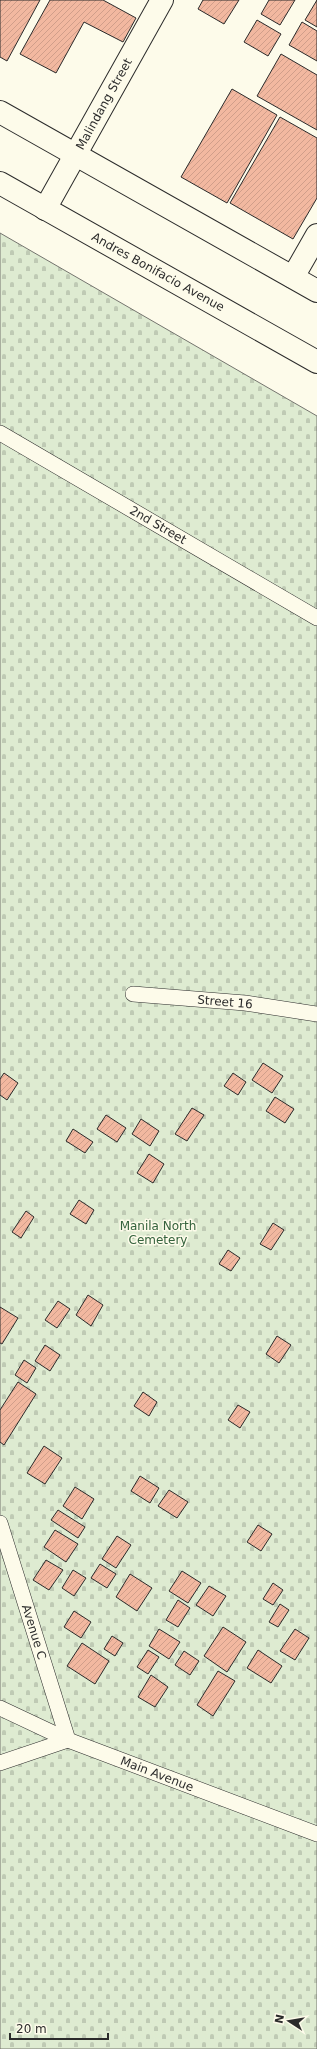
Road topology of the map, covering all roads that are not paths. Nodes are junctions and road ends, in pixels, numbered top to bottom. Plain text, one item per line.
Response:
1 (162, 0) edge
2 (0, 112) edge
3 (76, 154) junction
4 (0, 183) edge
5 (45, 208) junction
6 (317, 235) edge
7 (293, 277) junction
8 (317, 291) edge
9 (317, 362) edge
10 (0, 433) edge
11 (317, 618) edge
12 (133, 994) dead end
13 (317, 1014) edge
14 (0, 1523) edge
15 (0, 1708) edge
16 (68, 1740) junction
17 (0, 1763) edge
18 (317, 1834) edge

1 - 3 main road, Malindang Street
2 - 3 main road
3 - 5 main road, Malindang Street
3 - 7 main road
4 - 5 main road, Andres Bonifacio Avenue
5 - 9 main road, Andres Bonifacio Avenue
6 - 7 main road
7 - 8 main road
10 - 11 lane, 2nd Street
12 - 13 lane, Street 16
14 - 16 lane, Avenue C
15 - 16 lane, Main Avenue
16 - 17 lane
16 - 18 lane, Main Avenue

